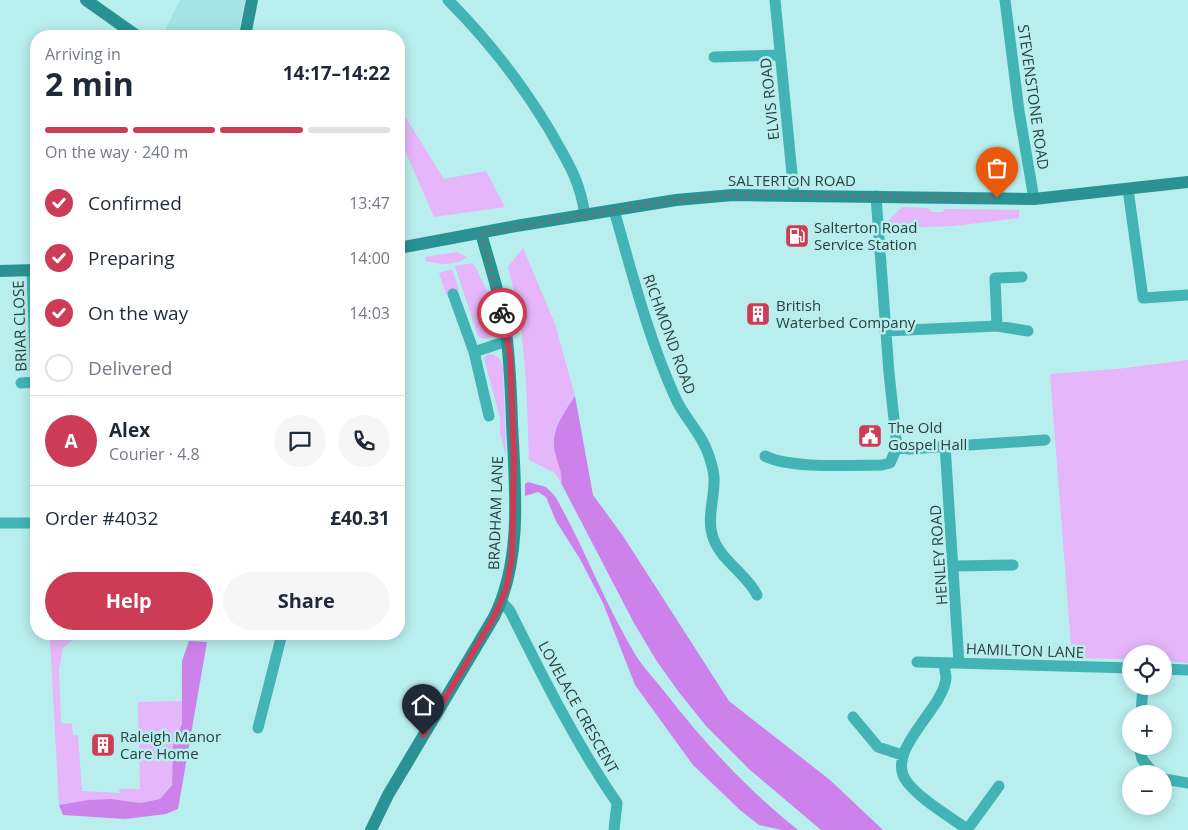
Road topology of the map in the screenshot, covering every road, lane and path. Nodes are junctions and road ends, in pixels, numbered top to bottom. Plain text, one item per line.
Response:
1 (86, 0) edge
2 (252, 0) edge
3 (448, 0) edge
4 (775, 0) edge
5 (1005, 0) edge
6 (128, 30) edge
7 (246, 30) edge
8 (780, 55) junction
9 (714, 56) dead end
10 (1188, 182) edge
11 (1128, 189) junction
12 (794, 194) junction
13 (876, 196) junction
14 (1034, 199) junction
15 (614, 210) junction
16 (586, 216) junction
17 (481, 233) junction
18 (405, 247) edge
19 (30, 270) edge
20 (0, 271) edge
21 (1022, 277) dead end
22 (453, 294) dead end
23 (1188, 295) edge
24 (997, 326) junction
25 (886, 330) junction
26 (1028, 330) dead end
27 (507, 341) junction
28 (474, 352) junction
29 (30, 382) edge
30 (21, 383) dead end
31 (489, 416) dead end
32 (1045, 440) dead end
33 (945, 445) junction
34 (897, 447) junction
35 (765, 456) dead end
36 (0, 523) edge
37 (30, 523) edge
38 (1013, 565) dead end
39 (955, 566) junction
40 (757, 594) dead end
41 (502, 602) junction
42 (280, 640) edge
43 (917, 662) dead end
44 (944, 663) junction
45 (960, 663) junction
46 (1122, 668) edge
47 (1172, 669) edge
48 (1188, 670) edge
49 (853, 717) dead end
50 (258, 728) dead end
51 (902, 755) junction
52 (1172, 780) edge
53 (1188, 783) edge
54 (999, 786) dead end
55 (371, 830) edge
56 (614, 830) edge
57 (967, 830) edge

1 - 6 main road
2 - 7 main road
3 - 16 street
4 - 8 street, ELVIS ROAD
5 - 14 street, STEVENSTONE ROAD
8 - 9 street
8 - 12 street, ELVIS ROAD
10 - 11 main road, SALTERTON ROAD
11 - 14 main road, SALTERTON ROAD
11 - 23 street
12 - 13 main road, SALTERTON ROAD
12 - 15 main road, SALTERTON ROAD
13 - 14 main road, SALTERTON ROAD
13 - 25 street
15 - 16 main road, SALTERTON ROAD
15 - 40 street, RICHMOND ROAD
16 - 17 main road, SALTERTON ROAD
17 - 18 main road, SALTERTON ROAD
17 - 27 main road, BRADHAM LANE
19 - 20 main road
21 - 24 street
22 - 28 street
24 - 25 street
24 - 26 street
25 - 34 street
27 - 28 street
27 - 41 main road, BRADHAM LANE
28 - 31 street
29 - 30 street, BRIAR CLOSE
32 - 33 street
33 - 34 street
33 - 39 street, HENLEY ROAD
34 - 35 street
36 - 37 street
38 - 39 street
39 - 45 street, HENLEY ROAD
41 - 55 main road, BRADHAM LANE
41 - 56 street, LOVELACE CRESCENT
42 - 50 street
43 - 44 street, HAMILTON LANE
44 - 45 street, HAMILTON LANE
44 - 51 street
45 - 46 street, HAMILTON LANE
47 - 48 street
49 - 51 street
51 - 57 street
52 - 53 street
54 - 57 street

